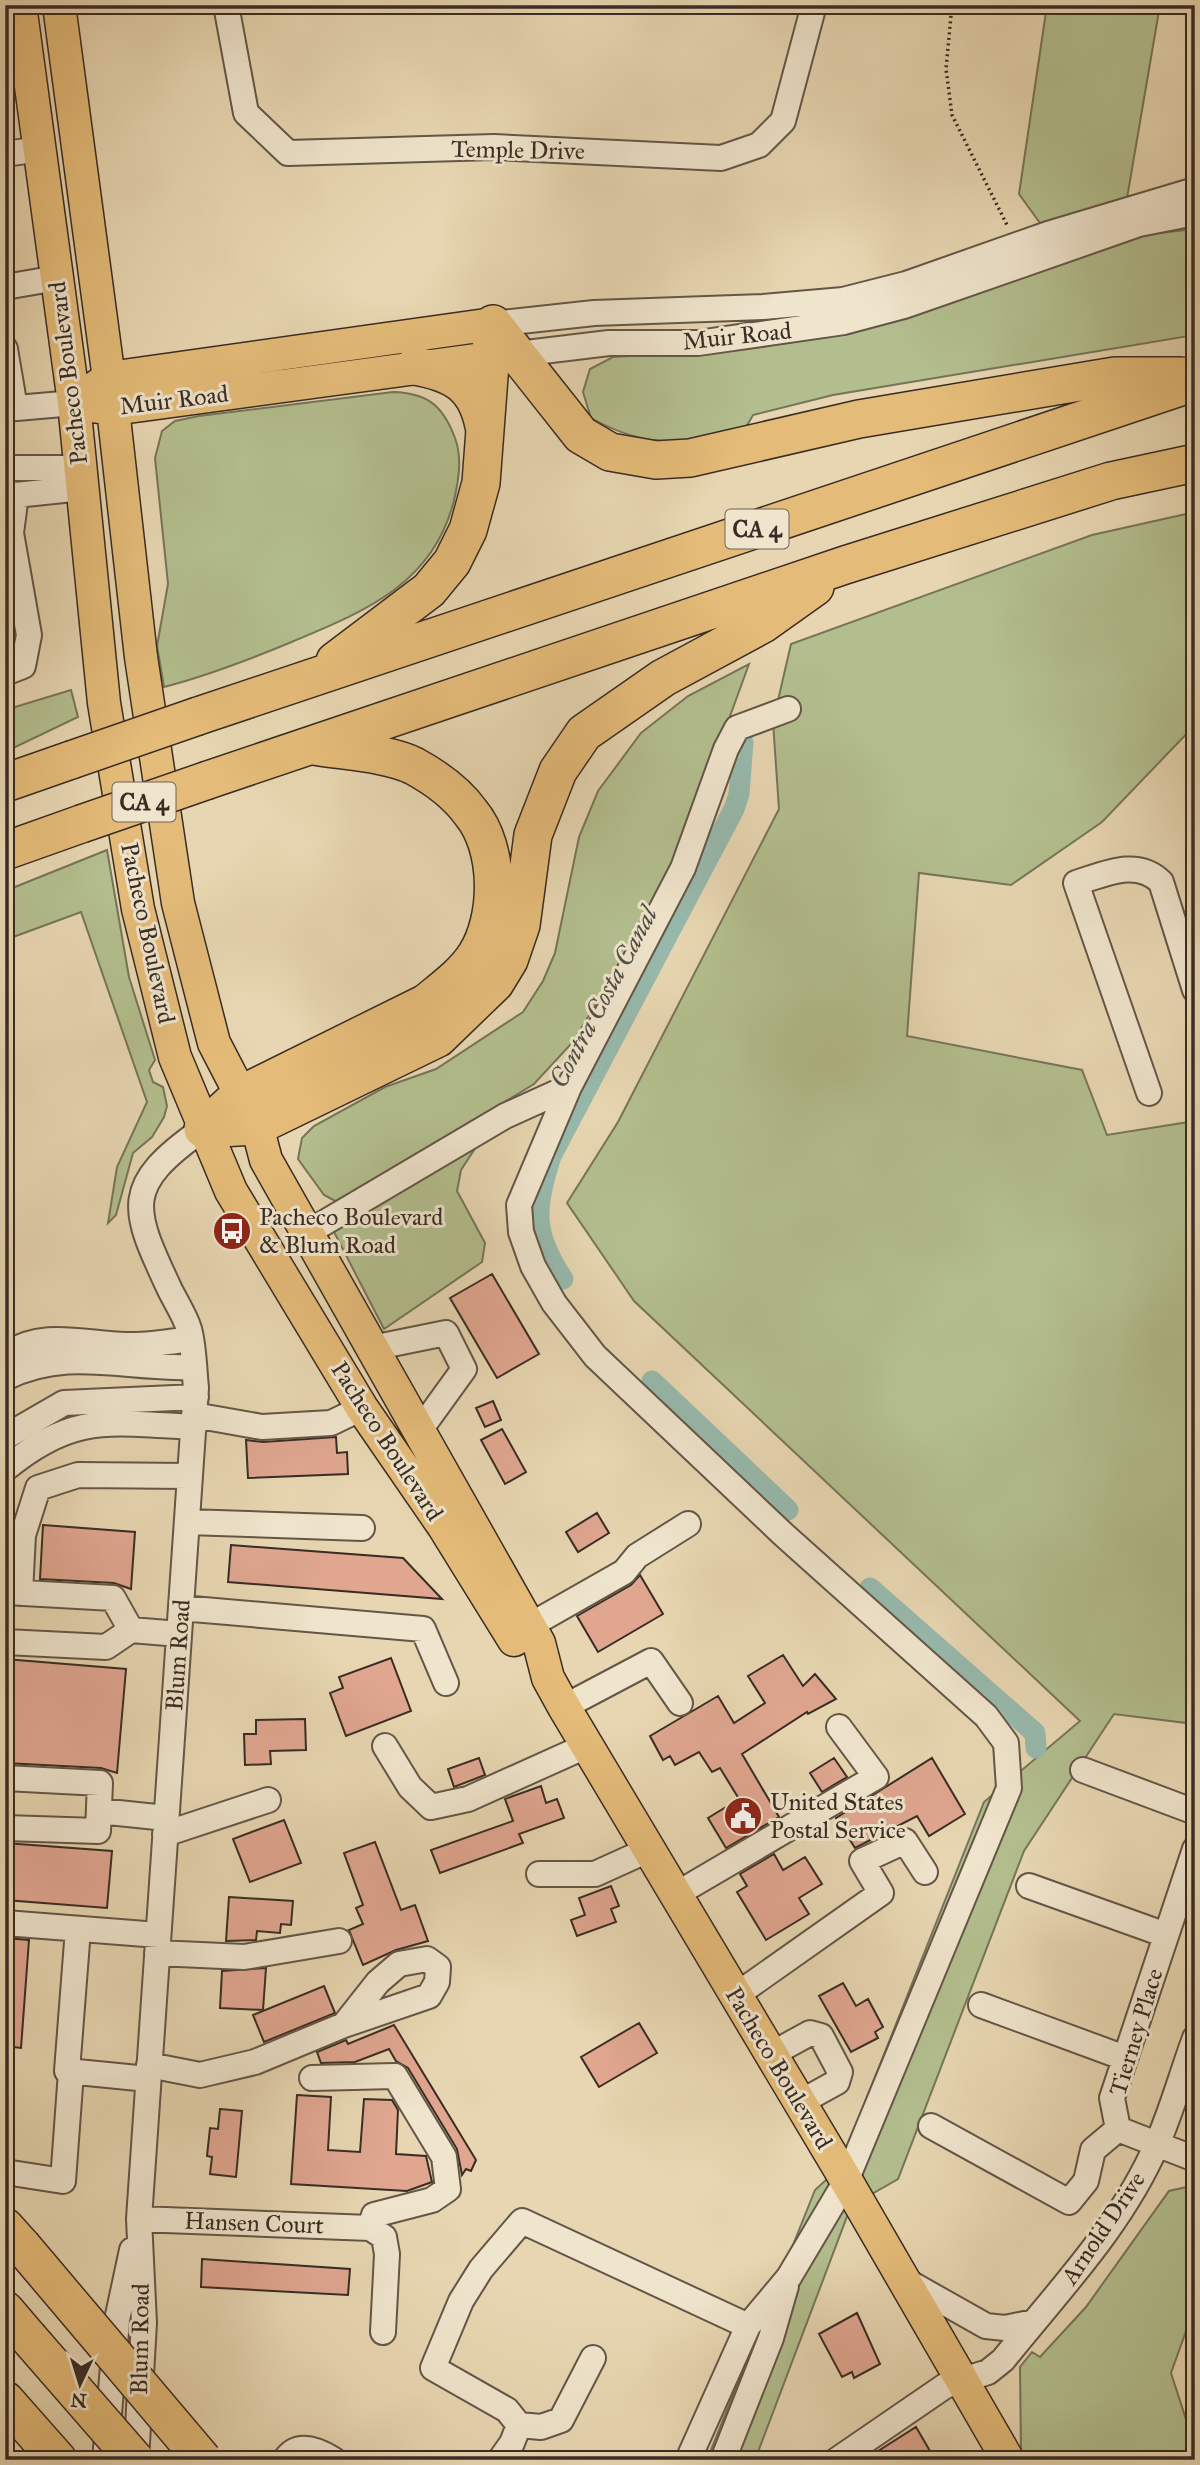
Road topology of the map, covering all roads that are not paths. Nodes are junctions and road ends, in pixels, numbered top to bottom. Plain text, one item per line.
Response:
1 (20, 5) edge
2 (59, 5) edge
3 (226, 5) edge
4 (814, 5) edge
5 (15, 43) edge
6 (40, 149) junction
7 (5, 154) edge
8 (1195, 190) edge
9 (1195, 213) edge
10 (57, 278) junction
11 (5, 287) edge
12 (500, 345) junction
13 (5, 349) edge
14 (415, 366) junction
15 (1195, 376) edge
16 (109, 378) junction
17 (1195, 382) edge
18 (74, 403) junction
19 (10, 409) edge
20 (113, 409) junction
21 (485, 433) junction
22 (1195, 463) edge
23 (5, 468) edge
24 (81, 478) junction
25 (11, 493) edge
26 (845, 565) junction
27 (5, 673) edge
28 (319, 675) junction
29 (788, 709) dead end
30 (310, 746) junction
31 (6, 783) edge
32 (5, 851) edge
33 (1185, 934) edge
34 (1195, 990) edge
35 (569, 1087) junction
36 (1149, 1093) dead end
37 (248, 1110) junction
38 (203, 1129) junction
39 (307, 1233) junction
40 (190, 1339) junction
41 (372, 1348) junction
42 (9, 1349) edge
43 (194, 1367) junction
44 (5, 1378) edge
45 (362, 1408) junction
46 (195, 1413) junction
47 (420, 1430) junction
48 (5, 1437) edge
49 (5, 1469) edge
50 (190, 1476) junction
51 (187, 1522) junction
52 (688, 1524) dead end
53 (362, 1528) dead end
54 (12, 1592) edge
55 (181, 1608) junction
56 (529, 1626) junction
57 (131, 1630) junction
58 (179, 1634) junction
59 (5, 1642) edge
60 (548, 1678) junction
61 (446, 1683) dead end
62 (680, 1703) dead end
63 (564, 1707) junction
64 (839, 1727) dead end
65 (385, 1746) dead end
66 (586, 1746) junction
67 (1083, 1770) dead end
68 (5, 1778) edge
69 (268, 1800) dead end
70 (99, 1811) junction
71 (1195, 1812) edge
72 (166, 1826) junction
73 (5, 1828) edge
74 (1195, 1849) edge
75 (648, 1850) junction
76 (925, 1872) dead end
77 (539, 1874) dead end
78 (1028, 1886) dead end
79 (675, 1895) junction
80 (5, 1923) edge
81 (78, 1929) junction
82 (1166, 1936) junction
83 (339, 1941) dead end
84 (158, 1944) junction
85 (736, 1997) junction
86 (981, 2005) dead end
87 (344, 2025) dead end
88 (1195, 2038) edge
89 (770, 2055) junction
90 (1125, 2057) junction
91 (71, 2072) junction
92 (149, 2072) junction
93 (312, 2077) dead end
94 (799, 2103) junction
95 (931, 2126) dead end
96 (1118, 2129) junction
97 (1157, 2144) junction
98 (1195, 2159) edge
99 (5, 2172) edge
100 (846, 2181) junction
101 (139, 2219) junction
102 (370, 2228) junction
103 (13, 2236) edge
104 (789, 2277) junction
105 (901, 2277) junction
106 (1034, 2322) junction
107 (16, 2323) edge
108 (748, 2326) junction
109 (383, 2332) dead end
110 (593, 2358) dead end
111 (962, 2381) junction
112 (9, 2405) edge
113 (519, 2425) junction
114 (58, 2460) edge
115 (104, 2460) edge
116 (136, 2460) edge
117 (203, 2460) edge
118 (285, 2460) edge
119 (334, 2460) edge
120 (500, 2460) edge
121 (688, 2460) edge
122 (723, 2460) edge
123 (837, 2460) edge
124 (1008, 2460) edge

1 - 5 main road, Pacheco Boulevard
2 - 16 main road, Pacheco Boulevard
3 - 4 street, Temple Drive
5 - 6 main road, Pacheco Boulevard
6 - 7 street
6 - 10 main road, Pacheco Boulevard
8 - 12 street, Muir Road
9 - 12 street, Muir Road
10 - 11 street
10 - 18 main road, Pacheco Boulevard
12 - 14 main road, Muir Road
12 - 15 highway
12 - 16 main road, Muir Road
12 - 21 highway
13 - 19 street
14 - 20 main road, Muir Road
14 - 21 highway
16 - 18 main road, Muir Road
16 - 20 main road, Pacheco Boulevard
17 - 28 highway, CA 4
18 - 19 street
18 - 20 main road, Muir Road
18 - 24 main road, Pacheco Boulevard
20 - 37 main road, Pacheco Boulevard
21 - 28 highway
22 - 26 highway, CA 4
23 - 24 street
24 - 25 street
24 - 38 main road, Pacheco Boulevard
25 - 27 street
26 - 30 highway, CA 4
26 - 37 highway
28 - 31 highway, CA 4, bridge
29 - 35 street
30 - 32 highway, CA 4, bridge
30 - 37 highway
33 - 34 street
33 - 36 street
35 - 39 street
35 - 100 street
37 - 38 highway
37 - 39 main road, Pacheco Boulevard
38 - 40 street, Blum Road
38 - 45 main road, Pacheco Boulevard
39 - 41 main road, Pacheco Boulevard
40 - 42 street
40 - 43 street, Blum Road
41 - 47 main road, Pacheco Boulevard
41 - 47 street
43 - 44 street
43 - 46 street, Blum Road
45 - 46 street
45 - 60 main road, Pacheco Boulevard
46 - 48 street
46 - 49 street
46 - 50 street, Blum Road
47 - 56 main road, Pacheco Boulevard
50 - 51 street, Blum Road
50 - 54 street
51 - 53 street
51 - 55 street, Blum Road
52 - 56 street
54 - 57 street
55 - 58 street, Blum Road
55 - 61 street
56 - 60 main road, Pacheco Boulevard
57 - 58 street
57 - 59 street
58 - 72 street, Blum Road
60 - 63 main road, Pacheco Boulevard
62 - 63 street
63 - 66 main road, Pacheco Boulevard
64 - 79 street
65 - 66 street
66 - 75 main road, Pacheco Boulevard
67 - 71 street
68 - 70 street
69 - 72 street
70 - 72 street
70 - 73 street
72 - 84 street, Blum Road
74 - 82 street, Tierney Place
75 - 77 street
75 - 79 main road, Pacheco Boulevard
76 - 85 street
78 - 82 street
79 - 85 main road, Pacheco Boulevard
80 - 81 street
81 - 84 street
81 - 91 street
82 - 90 street, Tierney Place
83 - 84 street
84 - 92 street, Blum Road
85 - 89 main road, Pacheco Boulevard
86 - 90 street
87 - 92 street
88 - 97 street, Arnold Drive
89 - 94 main road, Pacheco Boulevard
89 - 94 street
90 - 96 street, Tierney Place
91 - 92 street
91 - 99 street
92 - 101 street, Blum Road
93 - 102 street
94 - 100 main road, Pacheco Boulevard
95 - 96 street, Tierney Place
96 - 97 street
97 - 98 street
97 - 106 street, Arnold Drive
100 - 104 street
100 - 105 main road, Pacheco Boulevard
101 - 102 street, Hansen Court
101 - 115 street, Blum Road
101 - 116 street, Blum Road
102 - 109 street
103 - 117 highway, bridge
104 - 108 street
104 - 122 street
105 - 106 street
105 - 111 main road, Pacheco Boulevard
106 - 111 street, Arnold Drive
107 - 116 highway, bridge
108 - 113 street
108 - 121 street
110 - 113 street
111 - 123 street, Arnold Drive
111 - 124 main road, Pacheco Boulevard
112 - 114 highway
113 - 120 street
118 - 119 street

